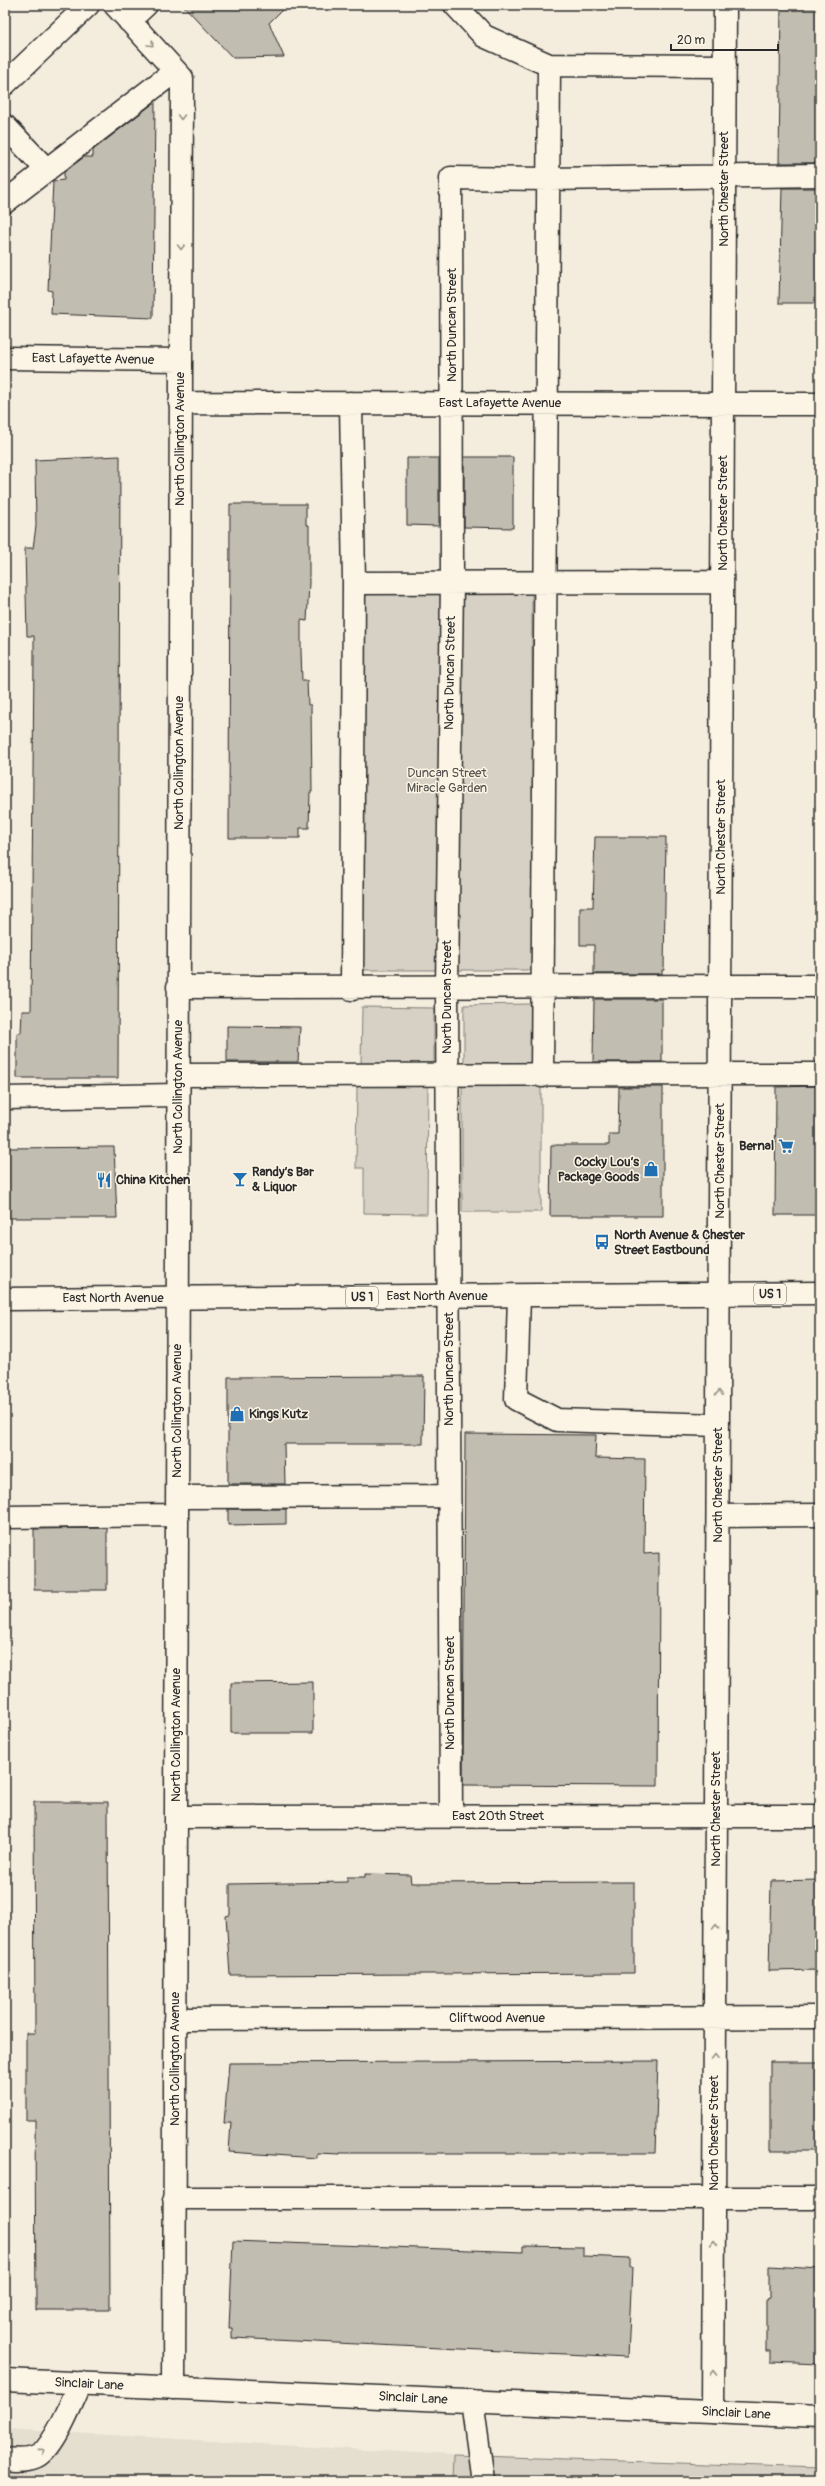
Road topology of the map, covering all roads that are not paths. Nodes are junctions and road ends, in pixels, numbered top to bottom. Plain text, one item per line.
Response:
1 (88, 5) edge
2 (115, 5) edge
3 (146, 5) edge
4 (455, 5) edge
5 (725, 5) edge
6 (129, 21) junction
7 (549, 65) junction
8 (725, 66) junction
9 (175, 71) junction
10 (5, 84) edge
11 (5, 126) edge
12 (46, 170) junction
13 (820, 175) edge
14 (724, 178) junction
15 (548, 179) junction
16 (5, 202) edge
17 (5, 358) edge
18 (181, 360) junction
19 (180, 402) junction
20 (350, 403) junction
21 (452, 403) junction
22 (545, 403) junction
23 (723, 404) junction
24 (820, 404) edge
25 (452, 581) junction
26 (544, 582) junction
27 (722, 582) junction
28 (354, 583) junction
29 (721, 986) junction
30 (820, 986) edge
31 (178, 987) junction
32 (543, 987) junction
33 (447, 988) junction
34 (352, 989) junction
35 (820, 1074) edge
36 (720, 1075) junction
37 (447, 1076) junction
38 (542, 1076) junction
39 (178, 1085) junction
40 (5, 1098) edge
41 (820, 1293) edge
42 (719, 1294) junction
43 (449, 1296) junction
44 (519, 1296) junction
45 (177, 1298) junction
46 (5, 1299) edge
47 (718, 1425) junction
48 (448, 1496) junction
49 (177, 1506) junction
50 (820, 1515) edge
51 (718, 1516) junction
52 (5, 1517) edge
53 (451, 1816) junction
54 (716, 1816) junction
55 (820, 1816) edge
56 (176, 1817) junction
57 (715, 2017) junction
58 (820, 2017) edge
59 (175, 2019) junction
60 (174, 2198) junction
61 (714, 2198) junction
62 (820, 2198) edge
63 (5, 2380) edge
64 (82, 2383) junction
65 (174, 2388) junction
66 (472, 2401) junction
67 (713, 2412) junction
68 (820, 2417) edge
69 (5, 2459) edge
70 (483, 2481) edge

1 - 10 street
2 - 6 street, North Collington Avenue
3 - 6 street
4 - 7 street
5 - 8 street, North Chester Street
6 -> 9 street, North Collington Avenue
7 - 8 street
7 - 15 street
8 - 14 street, North Chester Street
9 - 12 street
9 -> 18 street, North Collington Avenue
11 - 12 street
12 - 16 street
13 - 14 street
14 - 15 street
14 - 23 street, North Chester Street
15 - 21 street, North Duncan Street
15 - 22 street
17 - 18 street, East Lafayette Avenue
18 - 19 street, North Collington Avenue
19 - 20 street, East Lafayette Avenue
19 - 31 street, North Collington Avenue
20 - 21 street, East Lafayette Avenue
20 - 28 street
21 - 22 street, East Lafayette Avenue
21 - 25 street, North Duncan Street
22 - 23 street, East Lafayette Avenue
22 - 26 street
23 - 24 street, East Lafayette Avenue
23 - 27 street, North Chester Street
25 - 26 street
25 - 28 street
25 - 33 street, North Duncan Street
26 - 27 street
26 - 32 street
27 - 29 street, North Chester Street
28 - 34 street
29 - 30 street
29 - 32 street
29 - 36 street, North Chester Street
31 - 34 street
31 - 39 street, North Collington Avenue
32 - 33 street
32 - 38 street
33 - 34 street
33 - 37 street, North Duncan Street
35 - 36 street
36 - 38 street
36 - 42 street, North Chester Street
37 - 38 street
37 - 39 street
37 - 43 street, North Duncan Street
39 - 40 street
39 - 45 street, North Collington Avenue
41 - 42 street, East North Avenue / US 1
42 - 44 street, East North Avenue / US 1
47 -> 42 street, North Chester Street
43 - 44 street, East North Avenue / US 1
43 - 45 street, East North Avenue / US 1
43 - 48 street, North Duncan Street
44 - 47 street
45 - 46 street, East North Avenue / US 1
45 - 49 street, North Collington Avenue
47 - 51 street, North Chester Street
48 - 49 street
48 - 53 street, North Duncan Street
49 - 52 street
49 - 56 street, North Collington Avenue
50 - 51 street
51 - 54 street, North Chester Street
53 - 54 street, East 20th Street
53 - 56 street, East 20th Street
54 - 55 street, East 20th Street
57 -> 54 street, North Chester Street
56 - 59 street, North Collington Avenue
57 - 58 street, Cliftwood Avenue
57 - 59 street, Cliftwood Avenue
61 -> 57 street, North Chester Street
59 - 60 street, North Collington Avenue
60 - 61 street
60 - 65 street, North Collington Avenue
61 - 62 street
67 -> 61 street, North Chester Street
63 - 64 street, Sinclair Lane
64 - 65 street, Sinclair Lane
69 -> 64 street
65 - 66 street, Sinclair Lane
66 - 67 street, Sinclair Lane
66 - 70 street
67 - 68 street, Sinclair Lane

